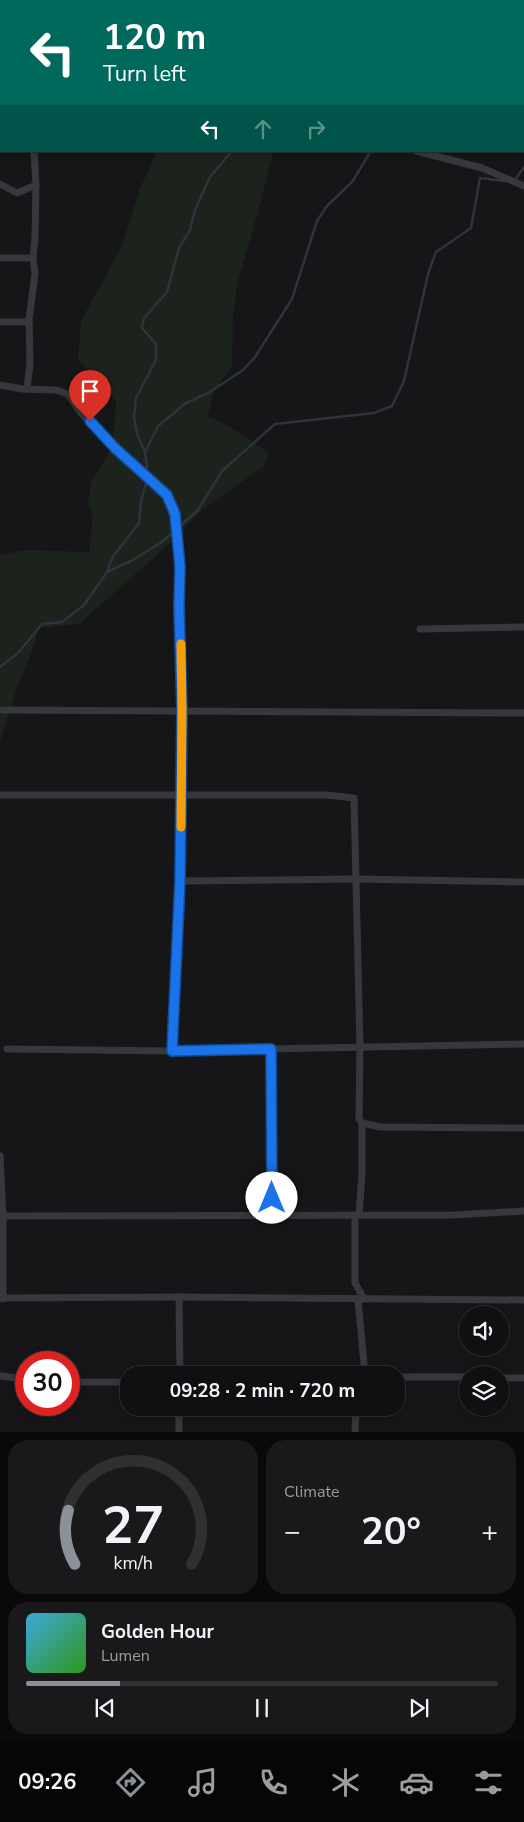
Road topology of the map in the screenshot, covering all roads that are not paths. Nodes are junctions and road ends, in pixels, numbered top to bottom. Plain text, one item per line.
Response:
1 (34, 152) edge
2 (420, 152) edge
3 (0, 184) edge
4 (36, 185) junction
5 (524, 186) edge
6 (0, 258) edge
7 (33, 258) junction
8 (0, 322) edge
9 (29, 322) junction
10 (0, 385) edge
11 (27, 389) junction
12 (524, 627) edge
13 (420, 629) dead end
14 (2, 710) dead end
15 (182, 710) junction
16 (524, 712) edge
17 (0, 795) edge
18 (181, 795) junction
19 (355, 880) junction
20 (180, 881) junction
21 (524, 882) edge
22 (524, 1044) edge
23 (360, 1047) junction
24 (7, 1049) dead end
25 (271, 1049) junction
26 (172, 1051) junction
27 (362, 1123) junction
28 (524, 1128) edge
29 (0, 1156) edge
30 (524, 1211) edge
31 (272, 1215) junction
32 (357, 1215) junction
33 (0, 1216) edge
34 (180, 1297) junction
35 (2, 1299) edge
36 (361, 1299) junction
37 (524, 1300) edge
38 (180, 1366) edge
39 (365, 1366) edge
40 (0, 1376) edge
41 (405, 1377) edge
42 (459, 1377) edge
43 (15, 1378) edge
44 (509, 1378) edge
45 (524, 1378) edge
46 (80, 1382) edge
47 (120, 1382) edge
48 (179, 1416) edge
49 (356, 1416) edge
50 (356, 1430) dead end
51 (178, 1432) edge

1 - 4 street
2 - 5 street
3 - 4 street
4 - 7 street
6 - 7 street
7 - 9 street
8 - 9 street
9 - 11 street
10 - 11 street
11 - 15 street
12 - 13 street
14 - 15 street
15 - 16 street
15 - 18 street
17 - 18 street
18 - 19 street
18 - 20 street
19 - 20 street
19 - 21 street
19 - 23 street
20 - 26 street
22 - 23 street
23 - 25 street
23 - 27 street
24 - 26 street
25 - 26 street
25 - 31 street
27 - 28 street
27 - 32 street
29 - 35 street
30 - 32 street
31 - 32 street
31 - 33 street
32 - 36 street
34 - 35 street
34 - 36 street
34 - 38 street
36 - 37 street
36 - 39 street
40 - 43 street
41 - 42 street
44 - 45 street
46 - 47 street
48 - 51 street
49 - 50 street

